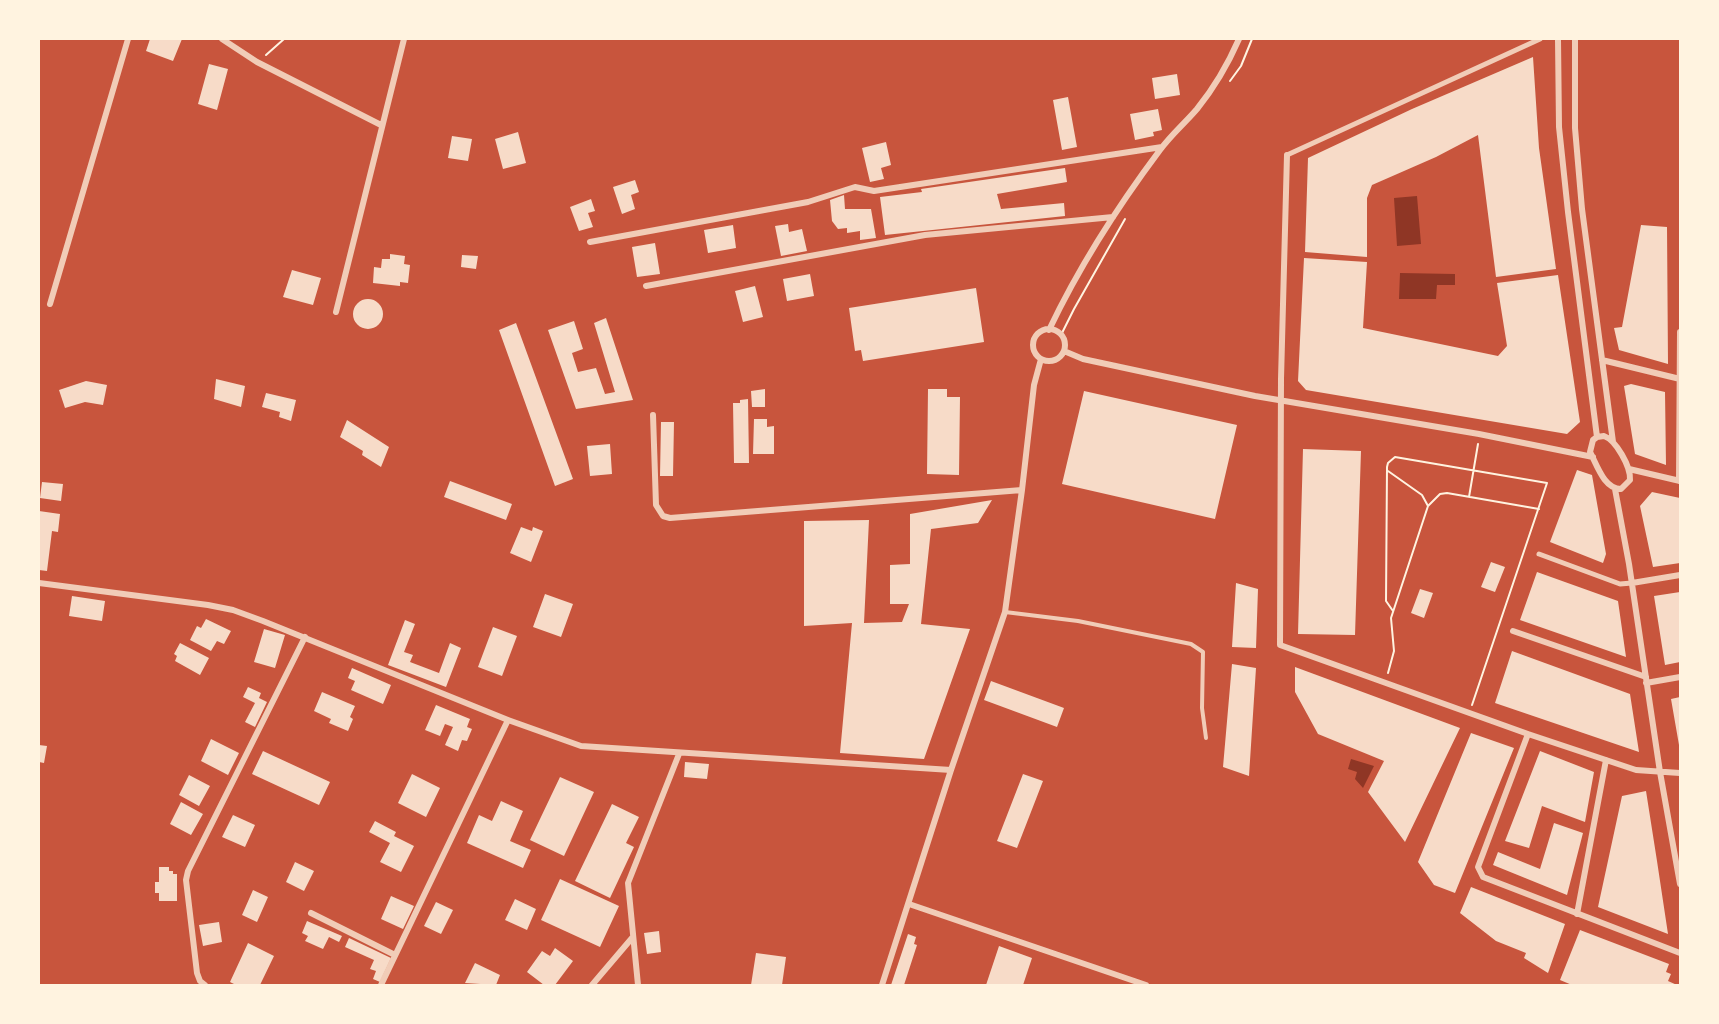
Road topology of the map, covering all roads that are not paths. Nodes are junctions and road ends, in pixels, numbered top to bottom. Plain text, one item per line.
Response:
1 (128, 39) edge
2 (222, 39) edge
3 (404, 39) edge
4 (1239, 39) edge
5 (1540, 39) edge
6 (1558, 39) edge
7 (1575, 39) edge
8 (381, 125) junction
9 (1162, 147) junction
10 (1287, 154) joint
11 (1113, 217) junction
12 (590, 242) dead end
13 (646, 286) dead end
14 (50, 304) dead end
15 (336, 312) dead end
16 (1049, 330) junction
17 (1680, 332) edge
18 (1064, 351) junction
19 (1041, 359) junction
20 (1602, 360) junction
21 (1680, 379) edge
22 (1281, 400) junction
23 (653, 415) dead end
24 (1597, 437) junction
25 (1613, 442) junction
26 (1593, 457) junction
27 (1629, 469) junction
28 (1679, 481) edge
29 (1615, 489) junction
30 (1022, 490) junction
31 (1539, 554) dead end
32 (1680, 575) edge
33 (39, 583) edge
34 (1632, 583) junction
35 (1005, 612) junction
36 (1513, 631) dead end
37 (305, 637) junction
38 (1680, 677) edge
39 (1646, 680) junction
40 (508, 720) junction
41 (1528, 734) junction
42 (1206, 738) dead end
43 (679, 754) junction
44 (1606, 760) junction
45 (951, 770) junction
46 (1660, 772) junction
47 (1680, 773) edge
48 (1680, 884) edge
49 (909, 904) junction
50 (311, 913) dead end
51 (1578, 914) junction
52 (632, 938) junction
53 (1680, 953) edge
54 (395, 955) junction
55 (205, 985) edge
56 (381, 985) edge
57 (592, 985) edge
58 (638, 985) edge
59 (882, 985) edge
60 (1146, 985) edge

1 - 14 street
2 - 8 street
3 - 8 street
4 - 9 street
5 - 10 street
6 - 24 street
7 - 20 street
8 - 15 street
9 - 11 street
9 - 12 street
10 - 22 street
11 - 13 street
11 - 16 street
16 - 18 street
16 - 19 street
17 - 21 street
18 - 19 street
18 - 22 street
19 - 30 street
20 - 21 street
20 - 25 street
21 - 28 street
22 - 26 street
22 - 41 street
23 - 30 street
24 - 25 street
24 - 26 street
25 - 27 street
26 - 29 street
27 - 28 street
27 - 29 street
29 - 34 street
30 - 35 street
31 - 34 street
32 - 34 street
33 - 37 street
34 - 39 street
35 - 42 lane
35 - 45 street
36 - 39 street
37 - 40 street
37 - 55 street
38 - 39 street
39 - 46 street
40 - 43 street
40 - 54 street
41 - 44 street
41 - 51 street
43 - 45 street
43 - 52 street
44 - 46 street
44 - 51 street
45 - 49 street
46 - 47 street
46 - 48 street
49 - 59 street
49 - 60 street
50 - 54 street
51 - 53 street
52 - 57 street
52 - 58 street
54 - 56 street

